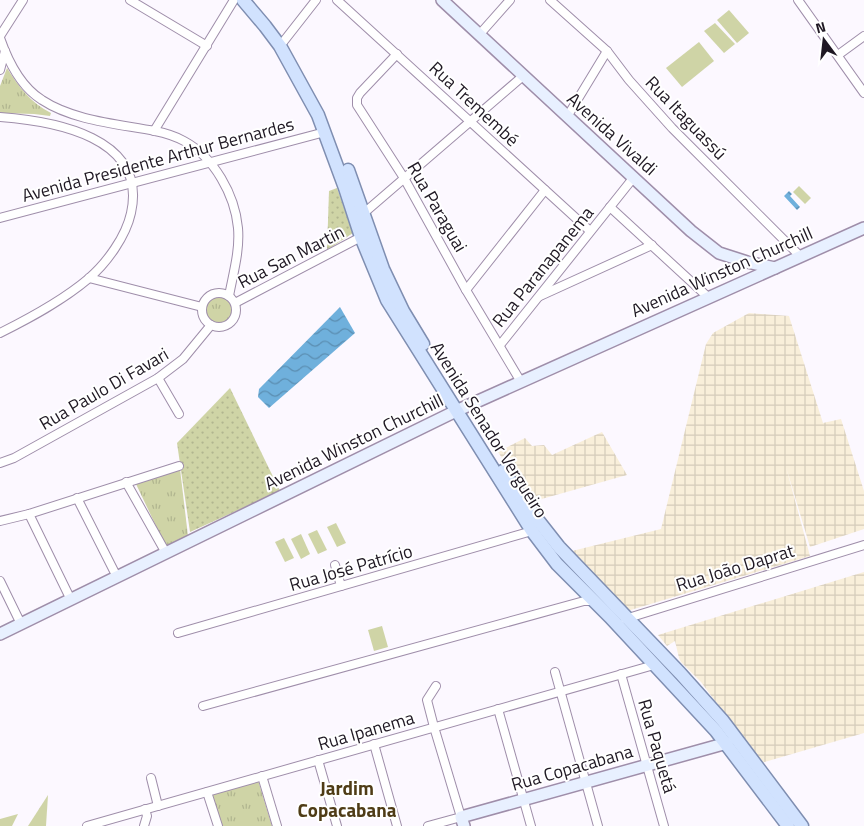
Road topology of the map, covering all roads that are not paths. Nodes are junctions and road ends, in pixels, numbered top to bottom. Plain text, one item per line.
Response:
1 (23, 0) edge
2 (130, 0) edge
3 (234, 0) edge
4 (243, 0) edge
5 (254, 0) edge
6 (316, 0) edge
7 (337, 0) edge
8 (442, 0) edge
9 (510, 0) edge
10 (550, 0) edge
11 (798, 0) edge
12 (479, 35) junction
13 (864, 36) edge
14 (0, 37) edge
15 (282, 43) junction
16 (207, 46) junction
17 (5, 51) junction
18 (607, 51) junction
19 (397, 54) junction
20 (838, 55) junction
21 (0, 70) edge
22 (523, 76) junction
23 (864, 93) edge
24 (0, 117) edge
25 (567, 117) junction
26 (470, 121) junction
27 (154, 131) junction
28 (329, 133) junction
29 (208, 162) junction
30 (634, 177) junction
31 (404, 178) junction
32 (131, 183) junction
33 (545, 190) junction
34 (349, 200) junction
35 (610, 207) junction
36 (364, 213) junction
37 (0, 218) edge
38 (864, 228) edge
39 (590, 231) junction
40 (367, 238) junction
41 (652, 245) junction
42 (800, 256) junction
43 (775, 268) junction
44 (89, 278) junction
45 (466, 290) junction
46 (229, 296) junction
47 (538, 297) junction
48 (708, 298) junction
49 (235, 303) junction
50 (202, 307) junction
51 (211, 325) junction
52 (0, 332) edge
53 (500, 346) junction
54 (158, 378) junction
55 (521, 382) junction
56 (459, 410) junction
57 (179, 414) dead end
58 (0, 463) edge
59 (179, 466) dead end
60 (126, 482) junction
61 (77, 498) junction
62 (28, 514) junction
63 (0, 521) edge
64 (532, 531) junction
65 (864, 545) edge
66 (166, 553) junction
67 (335, 566) dead end
68 (117, 577) junction
69 (0, 581) edge
70 (341, 586) junction
71 (70, 600) junction
72 (593, 601) junction
73 (622, 621) junction
74 (21, 624) junction
75 (178, 632) dead end
76 (0, 634) edge
77 (654, 665) junction
78 (555, 672) dead end
79 (621, 674) junction
80 (436, 686) dead end
81 (560, 691) junction
82 (203, 706) dead end
83 (498, 709) junction
84 (434, 727) junction
85 (726, 743) junction
86 (374, 744) junction
87 (318, 760) junction
88 (647, 765) junction
89 (262, 776) junction
90 (150, 778) dead end
91 (585, 782) junction
92 (207, 792) junction
93 (524, 799) junction
94 (158, 806) junction
95 (146, 809) junction
96 (462, 821) edge
97 (87, 826) edge
98 (144, 826) edge
99 (218, 826) edge
100 (277, 826) edge
101 (337, 826) edge
102 (397, 826) edge
103 (428, 826) edge
104 (531, 826) edge
105 (598, 826) edge
106 (664, 826) edge
107 (788, 826) edge
108 (802, 826) edge

1 - 14 street
2 - 16 street
3 - 16 street
4 - 15 main road, Avenida Senador Vergueiro
5 - 15 main road, Avenida Senador Vergueiro
6 - 15 street
7 - 19 street, Rua Tremembé
8 - 12 main road, Avenida Vivaldi
9 - 12 street
10 - 18 street, Rua Itaguassú
11 - 20 street
12 - 22 main road, Avenida Vivaldi
13 - 20 street
14 - 17 street
15 - 28 main road, Avenida Senador Vergueiro
16 - 27 street
17 - 21 street
17 - 27 street
18 - 25 street
18 - 42 street, Rua Itaguassú
19 - 26 street, Rua Tremembé
19 - 31 street, Rua Paraguai
20 - 23 street
22 - 25 main road, Avenida Vivaldi
22 - 26 street
24 - 32 street
25 - 30 main road, Avenida Vivaldi
26 - 31 street
26 - 33 street, Rua Tremembé
27 - 29 street
28 - 29 street, Avenida Presidente Arthur Bernardes
28 - 34 main road, Avenida Senador Vergueiro
28 - 36 main road, Avenida Senador Vergueiro
29 - 32 street, Avenida Presidente Arthur Bernardes
29 - 46 street
30 - 35 street, Rua Paranapanema
30 - 43 main road, Avenida Vivaldi
31 - 36 street
31 - 45 street, Rua Paraguai
32 - 37 street, Avenida Presidente Arthur Bernardes
32 - 44 street
33 - 39 street, Rua Tremembé
33 - 45 street
34 - 36 main road
34 - 40 main road, Avenida Senador Vergueiro
35 - 39 street, Rua Paranapanema
35 - 41 street, Rua Paranapanema
36 - 40 main road, Avenida Senador Vergueiro
38 - 42 main road, Avenida Winston Churchill
39 - 47 street, Rua Paranapanema
40 - 49 street, Rua San Martin
40 - 56 main road, Avenida Senador Vergueiro
41 - 47 street
41 - 48 street, Rua Paranapanema
42 - 43 main road, Avenida Winston Churchill
43 - 48 main road, Avenida Winston Churchill
44 - 50 street
44 - 52 street
45 - 53 street, Rua Paraguai
46 - 49 street
46 - 50 street
47 - 53 street, Rua Paranapanema
48 - 55 main road, Avenida Winston Churchill
49 - 51 street
50 - 51 street
51 - 54 street, Rua Paulo Di Favari
53 - 55 street, Rua Paraguai
54 - 57 street
54 - 58 street, Rua Paulo Di Favari
55 - 56 main road, Avenida Winston Churchill
56 - 64 main road, Avenida Senador Vergueiro
56 - 66 main road, Avenida Winston Churchill
56 - 73 main road, Avenida Senador Vergueiro
59 - 60 street
60 - 61 street
60 - 66 street
61 - 62 street
61 - 68 street
62 - 63 street
62 - 71 street
64 - 70 street, Rua José Patrício
64 - 72 main road, Avenida Senador Vergueiro
65 - 73 street, Rua João Daprat
66 - 68 main road, Avenida Winston Churchill
67 - 70 street
68 - 71 main road, Avenida Winston Churchill
69 - 74 street
70 - 75 street, Rua José Patrício
71 - 74 main road, Avenida Winston Churchill
72 - 73 main road, Avenida Senador Vergueiro
72 - 82 street
73 - 77 main road, Avenida Senador Vergueiro
73 - 108 main road, Avenida Senador Vergueiro
74 - 76 main road, Avenida Winston Churchill
77 - 79 street, Rua Ipanema
77 - 85 main road, Avenida Senador Vergueiro
78 - 81 street
79 - 81 street, Rua Ipanema
79 - 88 street, Rua Paquetá
80 - 84 street
81 - 83 street, Rua Ipanema
81 - 91 street
83 - 84 street, Rua Ipanema
83 - 93 street
84 - 86 street, Rua Ipanema
84 - 96 street
85 - 88 main road, Rua Copacabana
85 - 107 main road, Avenida Senador Vergueiro
86 - 87 street, Rua Ipanema
86 - 102 street
87 - 89 street, Rua Ipanema
87 - 101 street
88 - 91 main road, Rua Copacabana
88 - 106 street, Rua Paquetá
89 - 92 street, Rua Ipanema
89 - 100 street
90 - 94 street
91 - 93 main road, Rua Copacabana
91 - 105 street
92 - 94 street, Rua Ipanema
92 - 99 street
93 - 96 main road, Rua Copacabana
93 - 104 street
94 - 95 street, Rua Ipanema
95 - 97 street, Rua Ipanema
95 - 98 street
96 - 103 street, Rua Copacabana

